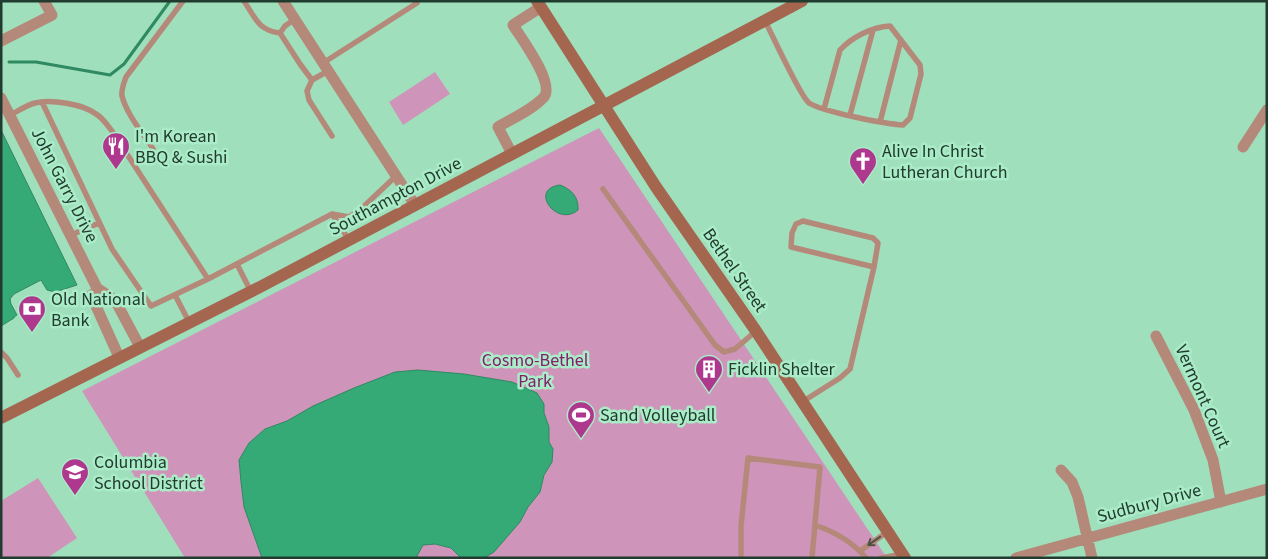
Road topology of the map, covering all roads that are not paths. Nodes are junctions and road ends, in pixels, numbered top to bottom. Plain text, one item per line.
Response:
1 (44, 1) edge
2 (183, 1) edge
3 (244, 1) edge
4 (283, 1) edge
5 (802, 1) edge
6 (417, 3) dead end
7 (539, 4) edge
8 (295, 19) junction
9 (765, 21) junction
10 (873, 30) junction
11 (280, 33) junction
12 (901, 40) junction
13 (1, 41) edge
14 (326, 67) junction
15 (312, 80) junction
16 (1, 98) edge
17 (42, 102) junction
18 (605, 105) junction
19 (824, 109) junction
20 (1267, 110) edge
21 (10, 115) junction
22 (850, 115) junction
23 (880, 122) junction
24 (332, 136) dead end
25 (1243, 147) dead end
26 (153, 149) dead end
27 (512, 154) junction
28 (396, 176) junction
29 (603, 189) dead end
30 (414, 206) junction
31 (332, 214) junction
32 (99, 223) junction
33 (71, 235) junction
34 (349, 240) junction
35 (237, 264) junction
36 (874, 267) junction
37 (208, 279) junction
38 (97, 288) junction
39 (250, 292) junction
40 (175, 295) junction
41 (83, 297) dead end
42 (190, 322) junction
43 (756, 331) junction
44 (1156, 336) dead end
45 (140, 347) junction
46 (1, 352) edge
47 (119, 357) junction
48 (18, 375) dead end
49 (802, 402) junction
50 (1, 418) edge
51 (1061, 470) dead end
52 (1267, 489) edge
53 (1221, 502) junction
54 (815, 525) junction
55 (888, 531) junction
56 (1088, 537) junction
57 (860, 551) junction
58 (1037, 554) edge
59 (904, 556) edge
60 (741, 558) edge
61 (812, 558) edge
62 (866, 558) edge
63 (881, 558) edge
64 (1016, 558) edge
65 (1092, 558) edge

1 - 13 street
2 - 26 lane
3 - 11 lane
4 - 8 street
5 - 9 street, Southampton Drive
6 - 14 lane
7 - 18 street, Bethel Street
7 - 27 street
8 - 11 lane
8 - 14 street
9 - 18 street, Southampton Drive
9 - 19 lane
10 - 12 lane
10 - 19 lane
10 - 22 lane
11 - 15 lane
12 - 23 lane
12 - 23 lane
14 - 15 lane
14 - 28 street
15 - 24 lane
16 - 21 street, John Garry Drive
17 - 21 lane
17 - 32 lane
17 - 37 lane
18 - 27 street, Southampton Drive
18 - 43 street, Bethel Street
19 - 22 lane
20 - 25 street
21 - 33 street, John Garry Drive
22 - 23 lane
27 - 30 street, Southampton Drive
28 - 30 street
28 - 31 lane
29 - 43 lane
30 - 34 street, Southampton Drive
31 - 34 lane
31 - 35 lane
32 - 33 lane
32 - 40 lane
33 - 38 street, John Garry Drive
34 - 39 street, Southampton Drive
35 - 37 lane
35 - 39 lane
36 - 36 lane
36 - 49 lane
37 - 40 lane
38 - 41 lane
38 - 45 street, John Garry Drive
38 - 47 street, John Garry Drive
39 - 42 street, Southampton Drive
40 - 42 lane
42 - 45 street, Southampton Drive
43 - 49 street, Bethel Street
44 - 53 street, Vermont Court
45 - 47 street, Southampton Drive
46 - 48 lane
47 - 50 street, Southampton Drive
49 - 55 street, Bethel Street
51 - 56 street
52 - 53 street, Sudbury Drive
53 - 56 street, Sudbury Drive
54 - 57 lane
54 - 60 lane
54 - 61 lane
55 -> 57 lane
55 - 59 street, Bethel Street
56 - 58 street, Sudbury Drive
56 - 65 street
57 - 62 lane
58 - 64 street, Sudbury Drive
59 - 63 lane

